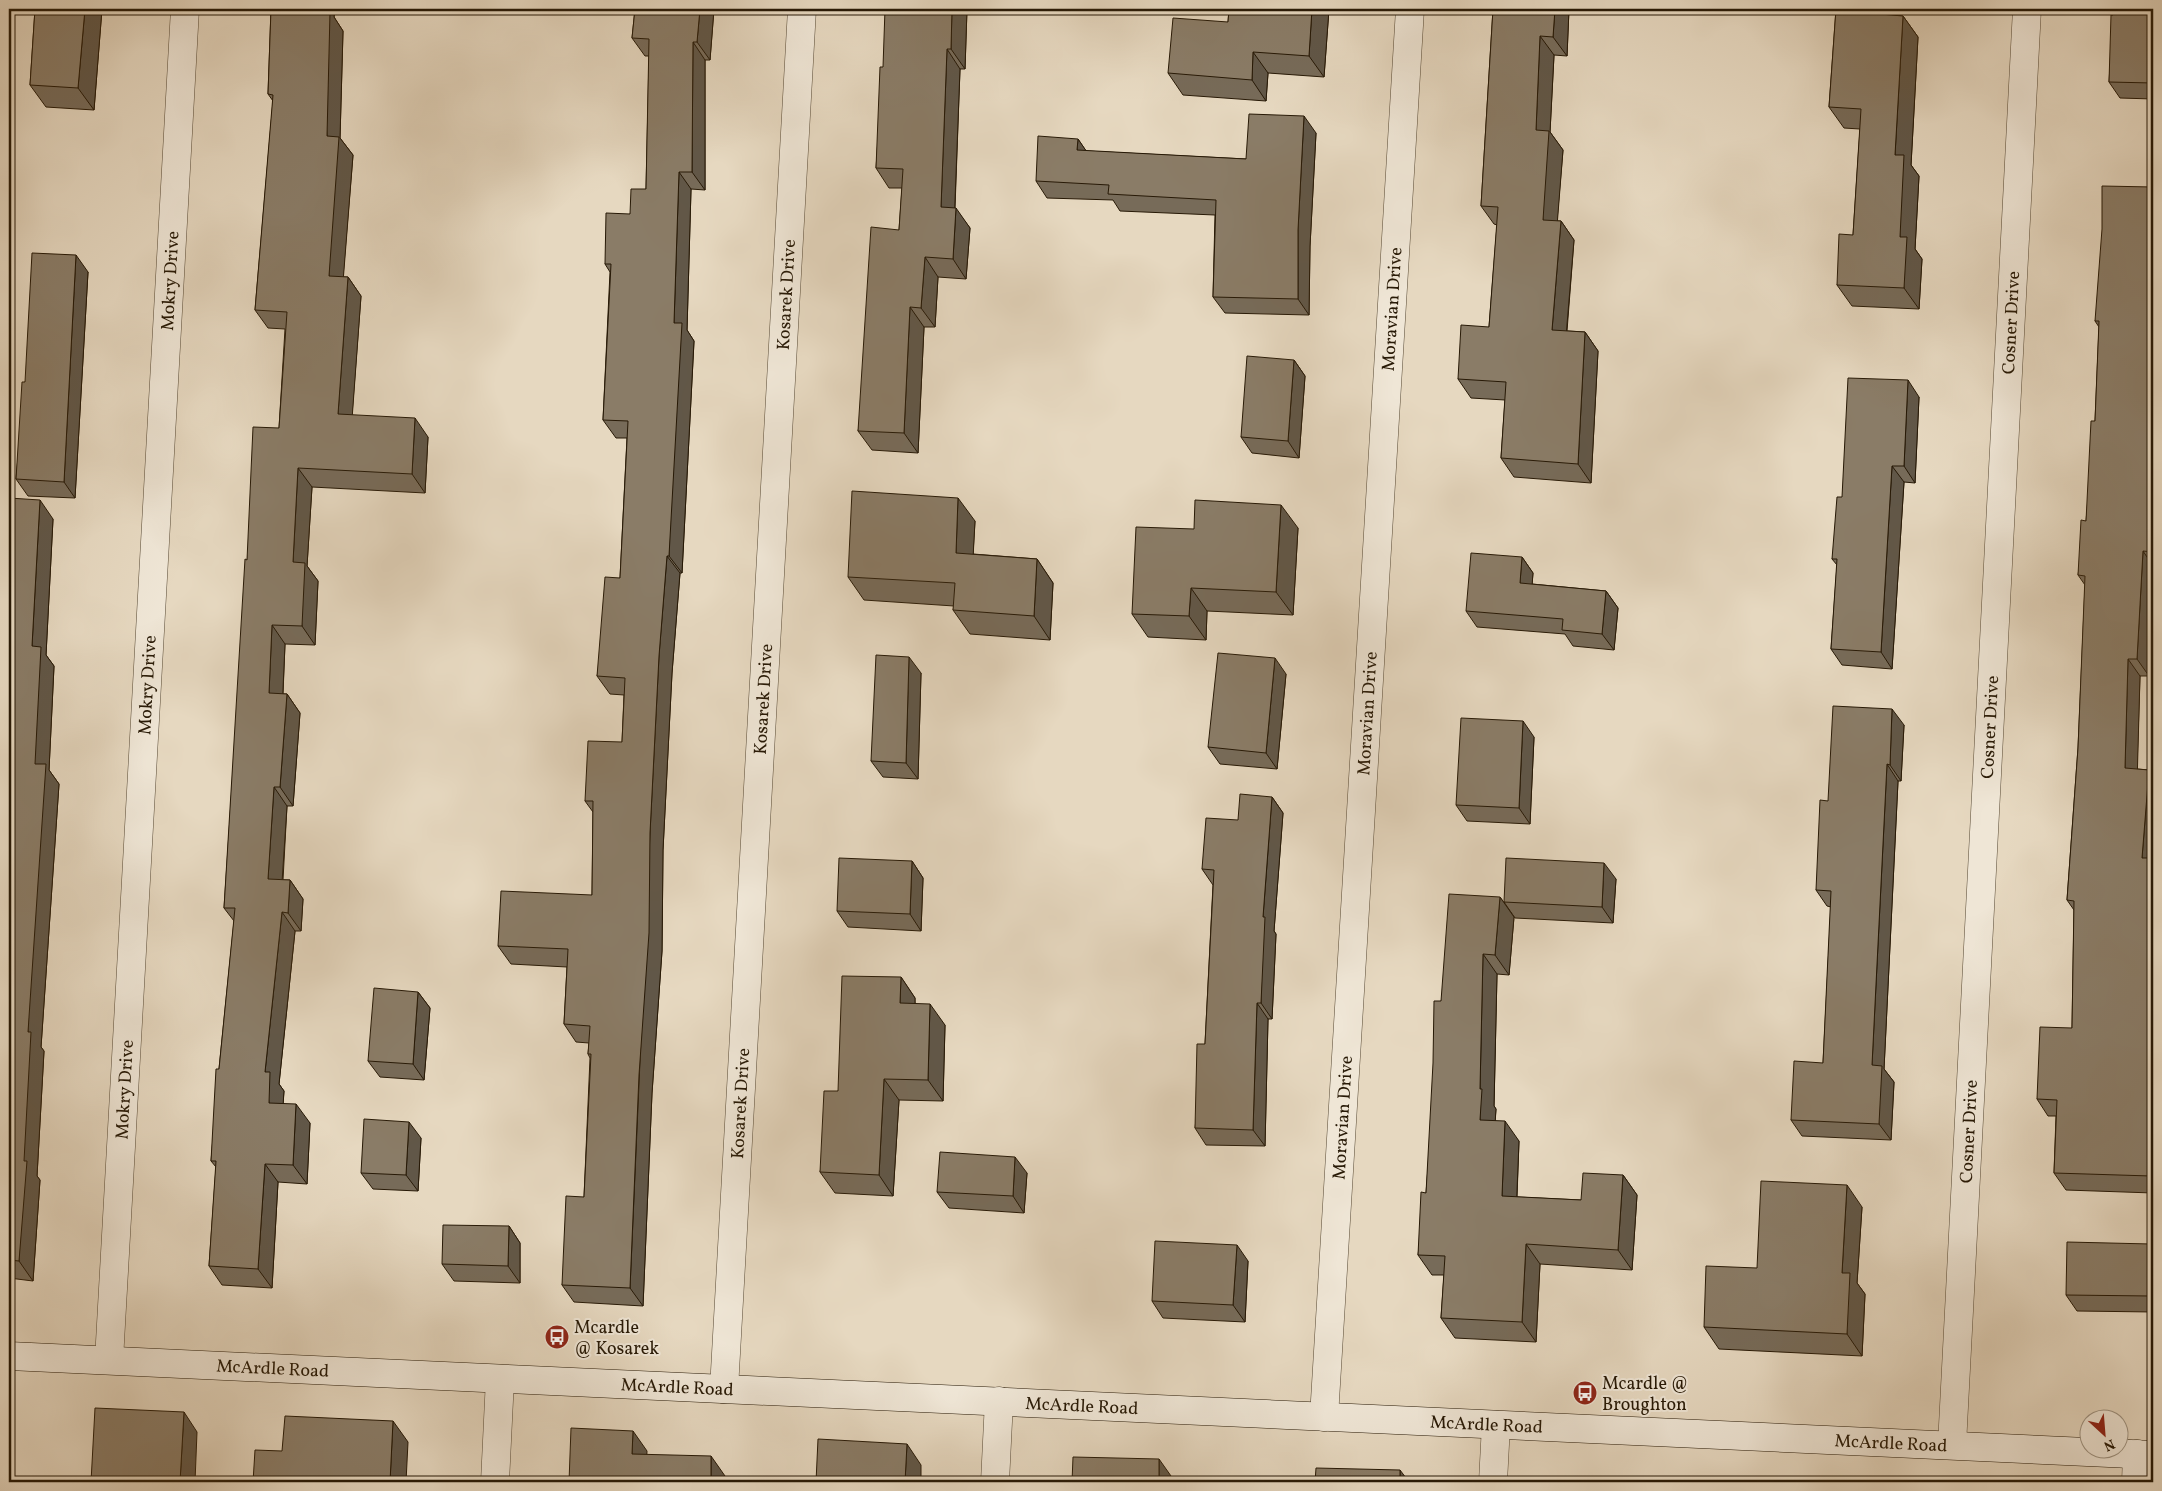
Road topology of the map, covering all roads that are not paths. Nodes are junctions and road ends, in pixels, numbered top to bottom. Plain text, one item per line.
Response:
1 (185, 9) edge
2 (802, 9) edge
3 (1410, 9) edge
4 (2027, 9) edge
5 (9, 1356) edge
6 (110, 1360) junction
7 (500, 1379) junction
8 (724, 1389) junction
9 (999, 1401) junction
10 (1324, 1417) junction
11 (1496, 1425) junction
12 (1952, 1445) junction
13 (2145, 1455) edge
14 (495, 1482) edge
15 (995, 1482) edge
16 (1493, 1482) edge
17 (2136, 1482) edge

1 - 6 street, Mokry Drive
2 - 8 street, Kosarek Drive
3 - 10 street, Moravian Drive
4 - 12 street, Cosner Drive
5 - 6 street, McArdle Road
6 - 7 street, McArdle Road
7 - 8 street, McArdle Road
7 - 14 street
8 - 9 street, McArdle Road
9 - 10 street, McArdle Road
9 - 15 street
10 - 11 street, McArdle Road
11 - 12 street, McArdle Road
11 - 16 street
12 - 13 street, McArdle Road
13 - 17 street

